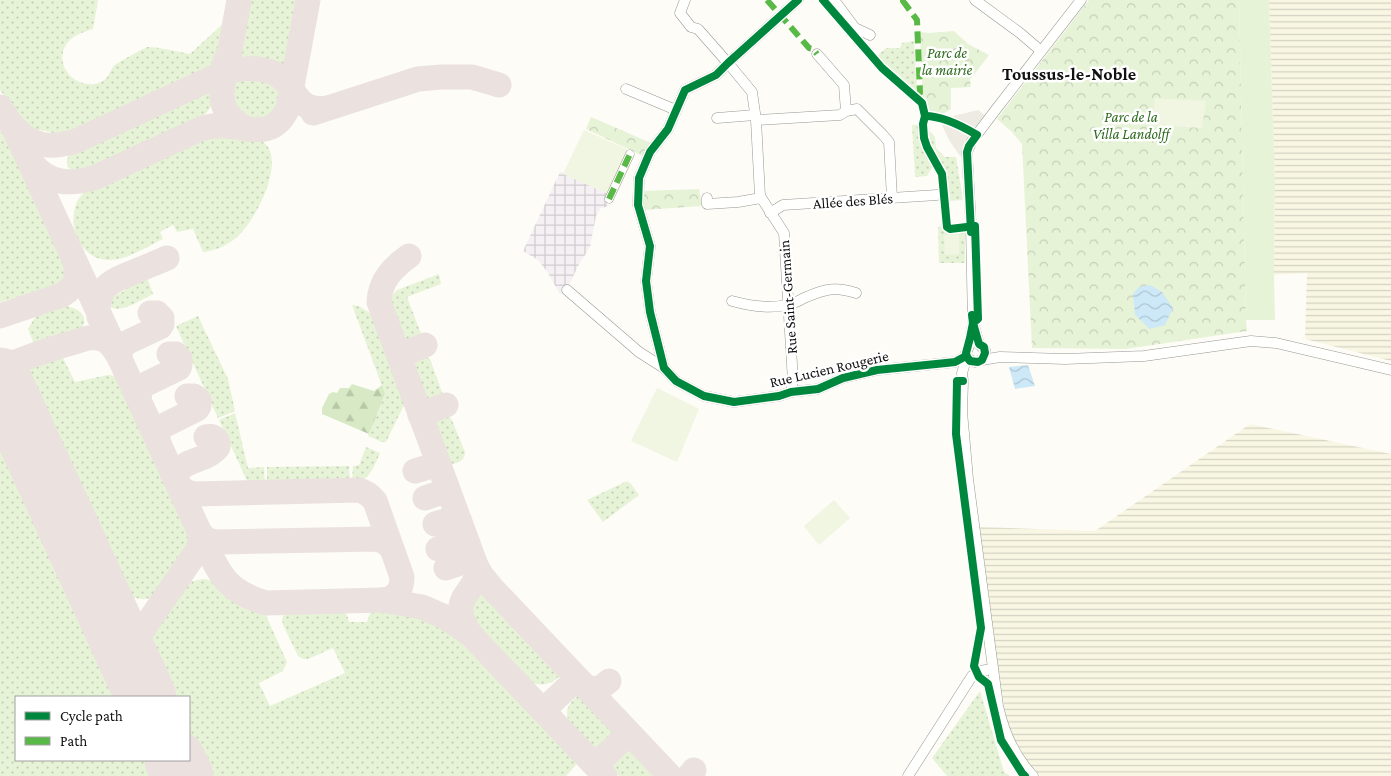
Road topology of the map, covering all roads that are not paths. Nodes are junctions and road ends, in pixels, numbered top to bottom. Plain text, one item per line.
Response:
1 (685, 0) edge
2 (834, 0) edge
3 (975, 0) edge
4 (1081, 0) edge
5 (798, 1) edge
6 (870, 35) dead end
7 (1041, 50) junction
8 (818, 54) dead end
9 (728, 62) junction
10 (626, 89) dead end
11 (676, 110) junction
12 (846, 111) junction
13 (717, 118) dead end
14 (755, 118) junction
15 (630, 154) dead end
16 (937, 195) dead end
17 (707, 198) dead end
18 (761, 198) junction
19 (892, 198) junction
20 (609, 199) dead end
21 (770, 212) junction
22 (567, 290) dead end
23 (856, 293) dead end
24 (732, 301) dead end
25 (788, 305) junction
26 (975, 354) junction
27 (664, 368) junction
28 (1391, 370) edge
29 (791, 392) junction
30 (993, 669) junction
31 (908, 776) edge
32 (1033, 776) edge

1 - 9 street, Rue Saint-Germain
2 - 6 street
3 - 7 street
4 - 7 street
5 - 9 street
7 - 26 street
8 - 12 street
9 - 11 street
9 - 14 street, Rue Saint-Germain
10 - 11 street
11 - 27 street
12 - 14 street
12 - 19 street
13 - 14 street
14 - 18 street, Rue Saint-Germain
15 - 20 street
16 - 19 street, Allée des Blés
17 - 18 street
18 - 21 street, Rue Saint-Germain
19 - 21 street, Allée des Blés
21 - 25 street, Rue Saint-Germain
22 - 27 street, Rue Lucien Rougerie
23 - 25 street
24 - 25 street
25 - 29 street, Rue Saint-Germain
26 - 28 street
26 - 29 street, Rue Lucien Rougerie
26 - 30 street
27 - 29 street, Rue Lucien Rougerie
30 - 31 street
30 - 32 street

